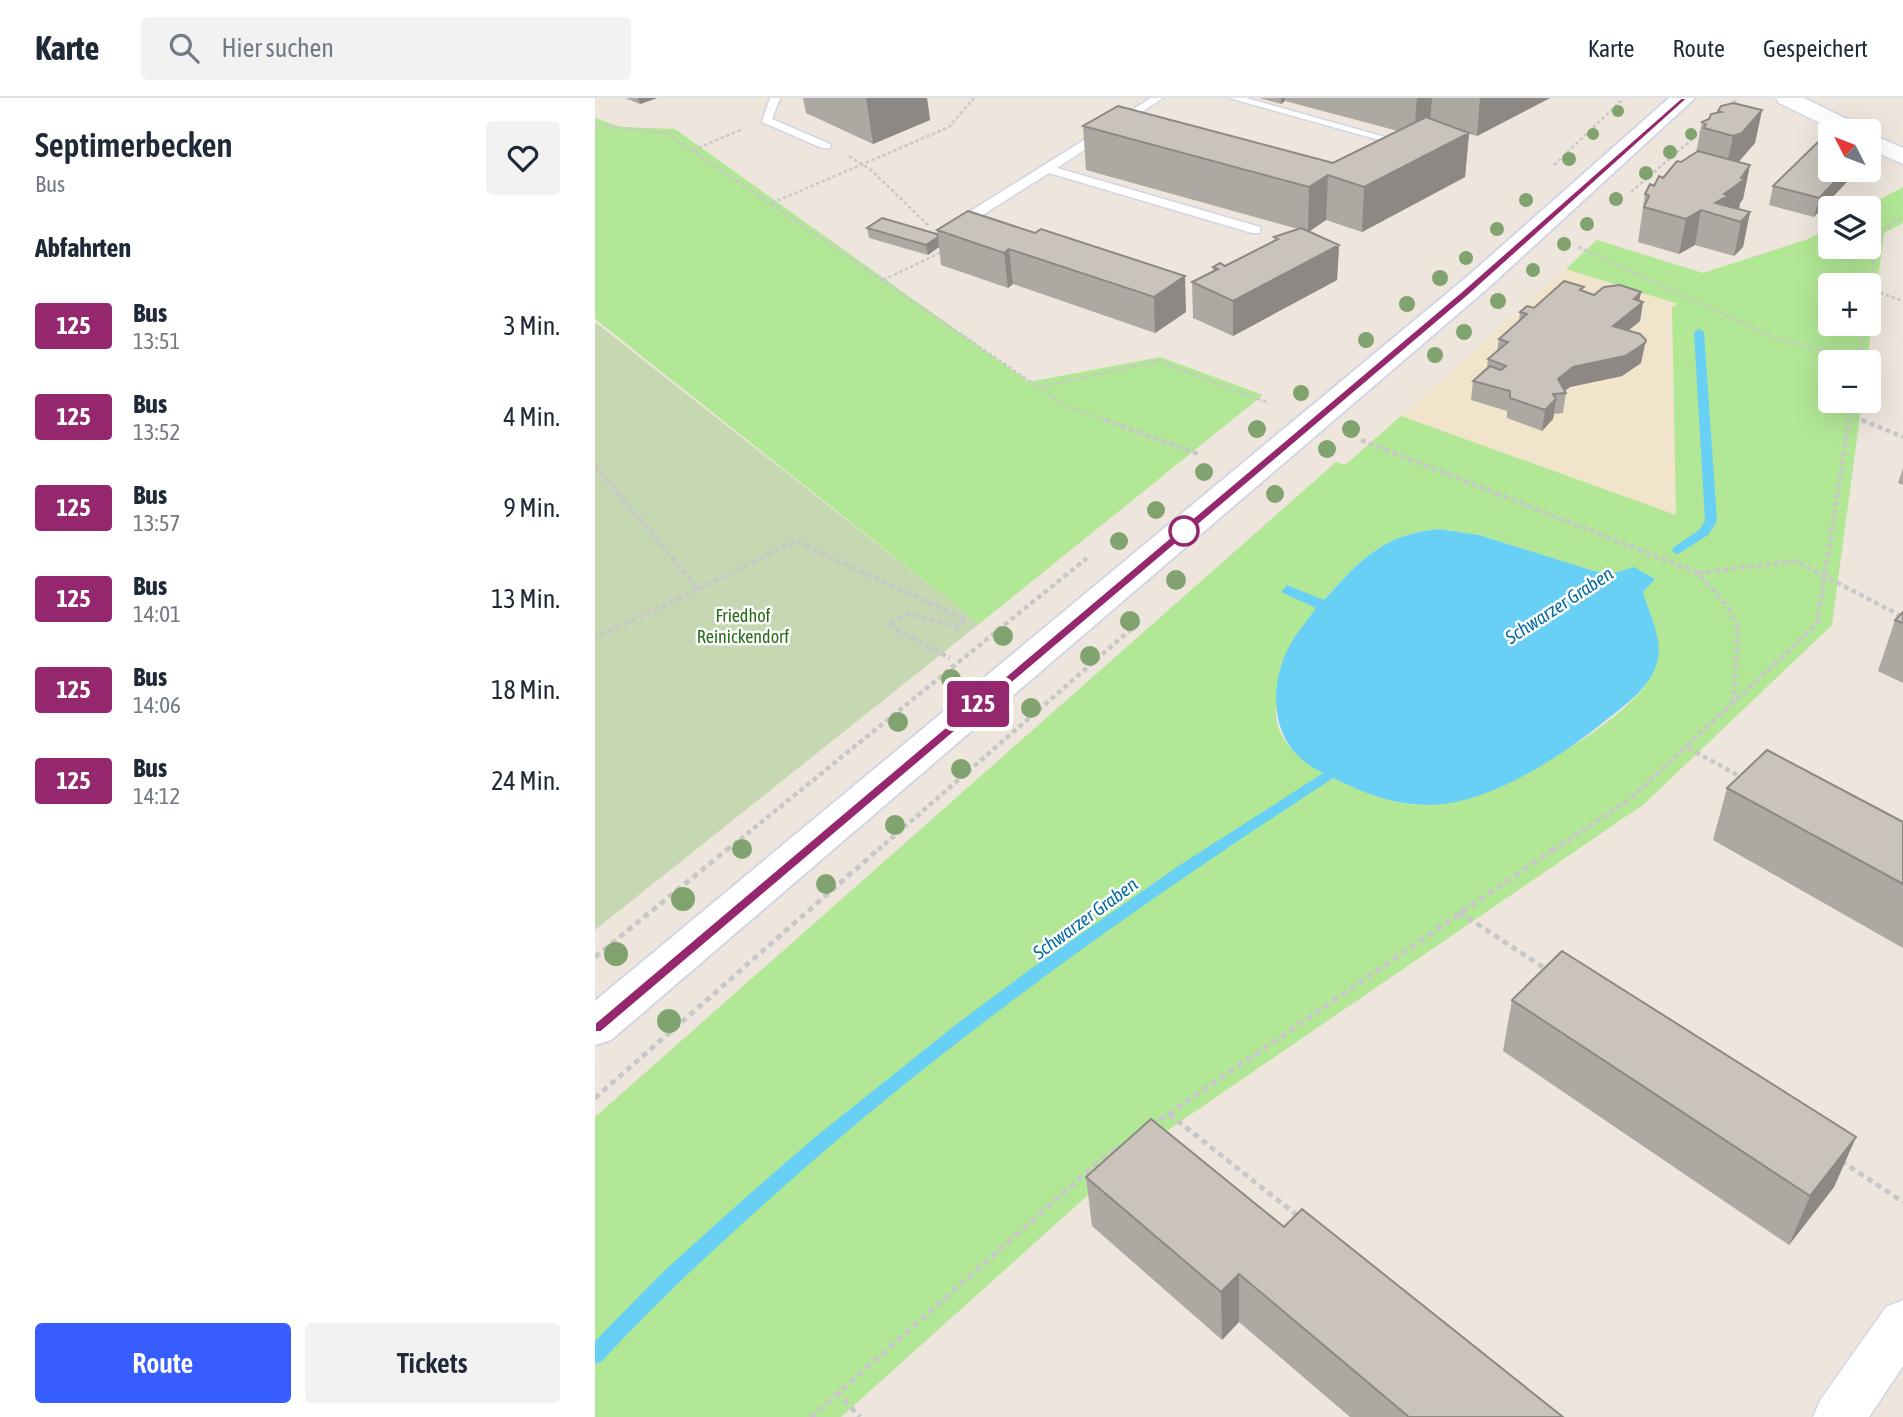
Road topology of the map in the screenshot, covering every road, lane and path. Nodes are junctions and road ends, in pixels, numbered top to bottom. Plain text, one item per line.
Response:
1 (775, 98) edge
2 (974, 98) edge
3 (1158, 98) edge
4 (1234, 98) edge
5 (1624, 98) edge
6 (1738, 98) edge
7 (1787, 98) edge
8 (1698, 109) edge
9 (1723, 111) edge
10 (1829, 119) edge
11 (766, 120) junction
12 (595, 125) edge
13 (1387, 139) edge
14 (826, 146) joint
15 (1881, 146) edge
16 (693, 150) junction
17 (1903, 158) edge
18 (863, 163) junction
19 (1049, 169) junction
20 (1549, 170) dead end
21 (1629, 194) dead end
22 (771, 203) junction
23 (1903, 217) edge
24 (1256, 230) dead end
25 (938, 232) junction
26 (1577, 239) dead end
27 (1578, 247) dead end
28 (1567, 249) dead end
29 (1872, 273) edge
30 (883, 281) junction
31 (1881, 293) edge
32 (1903, 301) edge
33 (1825, 350) edge
34 (1039, 387) junction
35 (1269, 403) dead end
36 (1275, 405) dead end
37 (1265, 414) dead end
38 (1850, 415) joint
39 (1903, 437) edge
40 (1361, 440) dead end
41 (1202, 455) dead end
42 (595, 466) edge
43 (1096, 551) dead end
44 (1698, 573) junction
45 (1826, 579) junction
46 (698, 589) junction
47 (1903, 617) edge
48 (1142, 619) dead end
49 (595, 638) edge
50 (950, 658) dead end
51 (1733, 702) junction
52 (1688, 748) junction
53 (1748, 780) edge
54 (1459, 912) junction
55 (595, 957) edge
56 (1551, 972) edge
57 (595, 1027) edge
58 (595, 1098) edge
59 (1169, 1114) junction
60 (1148, 1128) edge
61 (1128, 1142) edge
62 (1834, 1157) edge
63 (1903, 1202) edge
64 (1310, 1226) edge
65 (1903, 1324) edge
66 (837, 1392) junction
67 (1848, 1414) edge
68 (811, 1417) edge
69 (860, 1417) edge

1 - 11 lane
2 - 18 path
3 - 19 lane
4 - 13 lane
5 - 20 path
6 - 9 path
7 - 10 street
8 - 21 path
8 - 57 main road
11 - 14 lane
11 - 16 path
12 - 16 path
14 - 18 path
15 - 17 street
16 - 22 path
18 - 22 path
18 - 25 path
19 - 24 lane
19 - 25 lane
22 - 30 path
23 - 29 path
25 - 30 path
26 - 28 path
27 - 33 path
30 - 34 path
31 - 32 path
34 - 35 path
34 - 41 path
36 - 37 path
38 - 39 path
38 - 45 path
40 - 44 path
42 - 46 path
43 - 55 path
44 - 45 path
44 - 51 path
45 - 47 path
45 - 51 path
46 - 49 path
46 - 50 path
48 - 58 path
51 - 52 path
52 - 53 path
52 - 54 path
54 - 56 path
54 - 59 path
59 - 60 path
59 - 64 path
61 - 66 path
62 - 63 path
65 - 67 street
66 - 68 path
66 - 69 path

